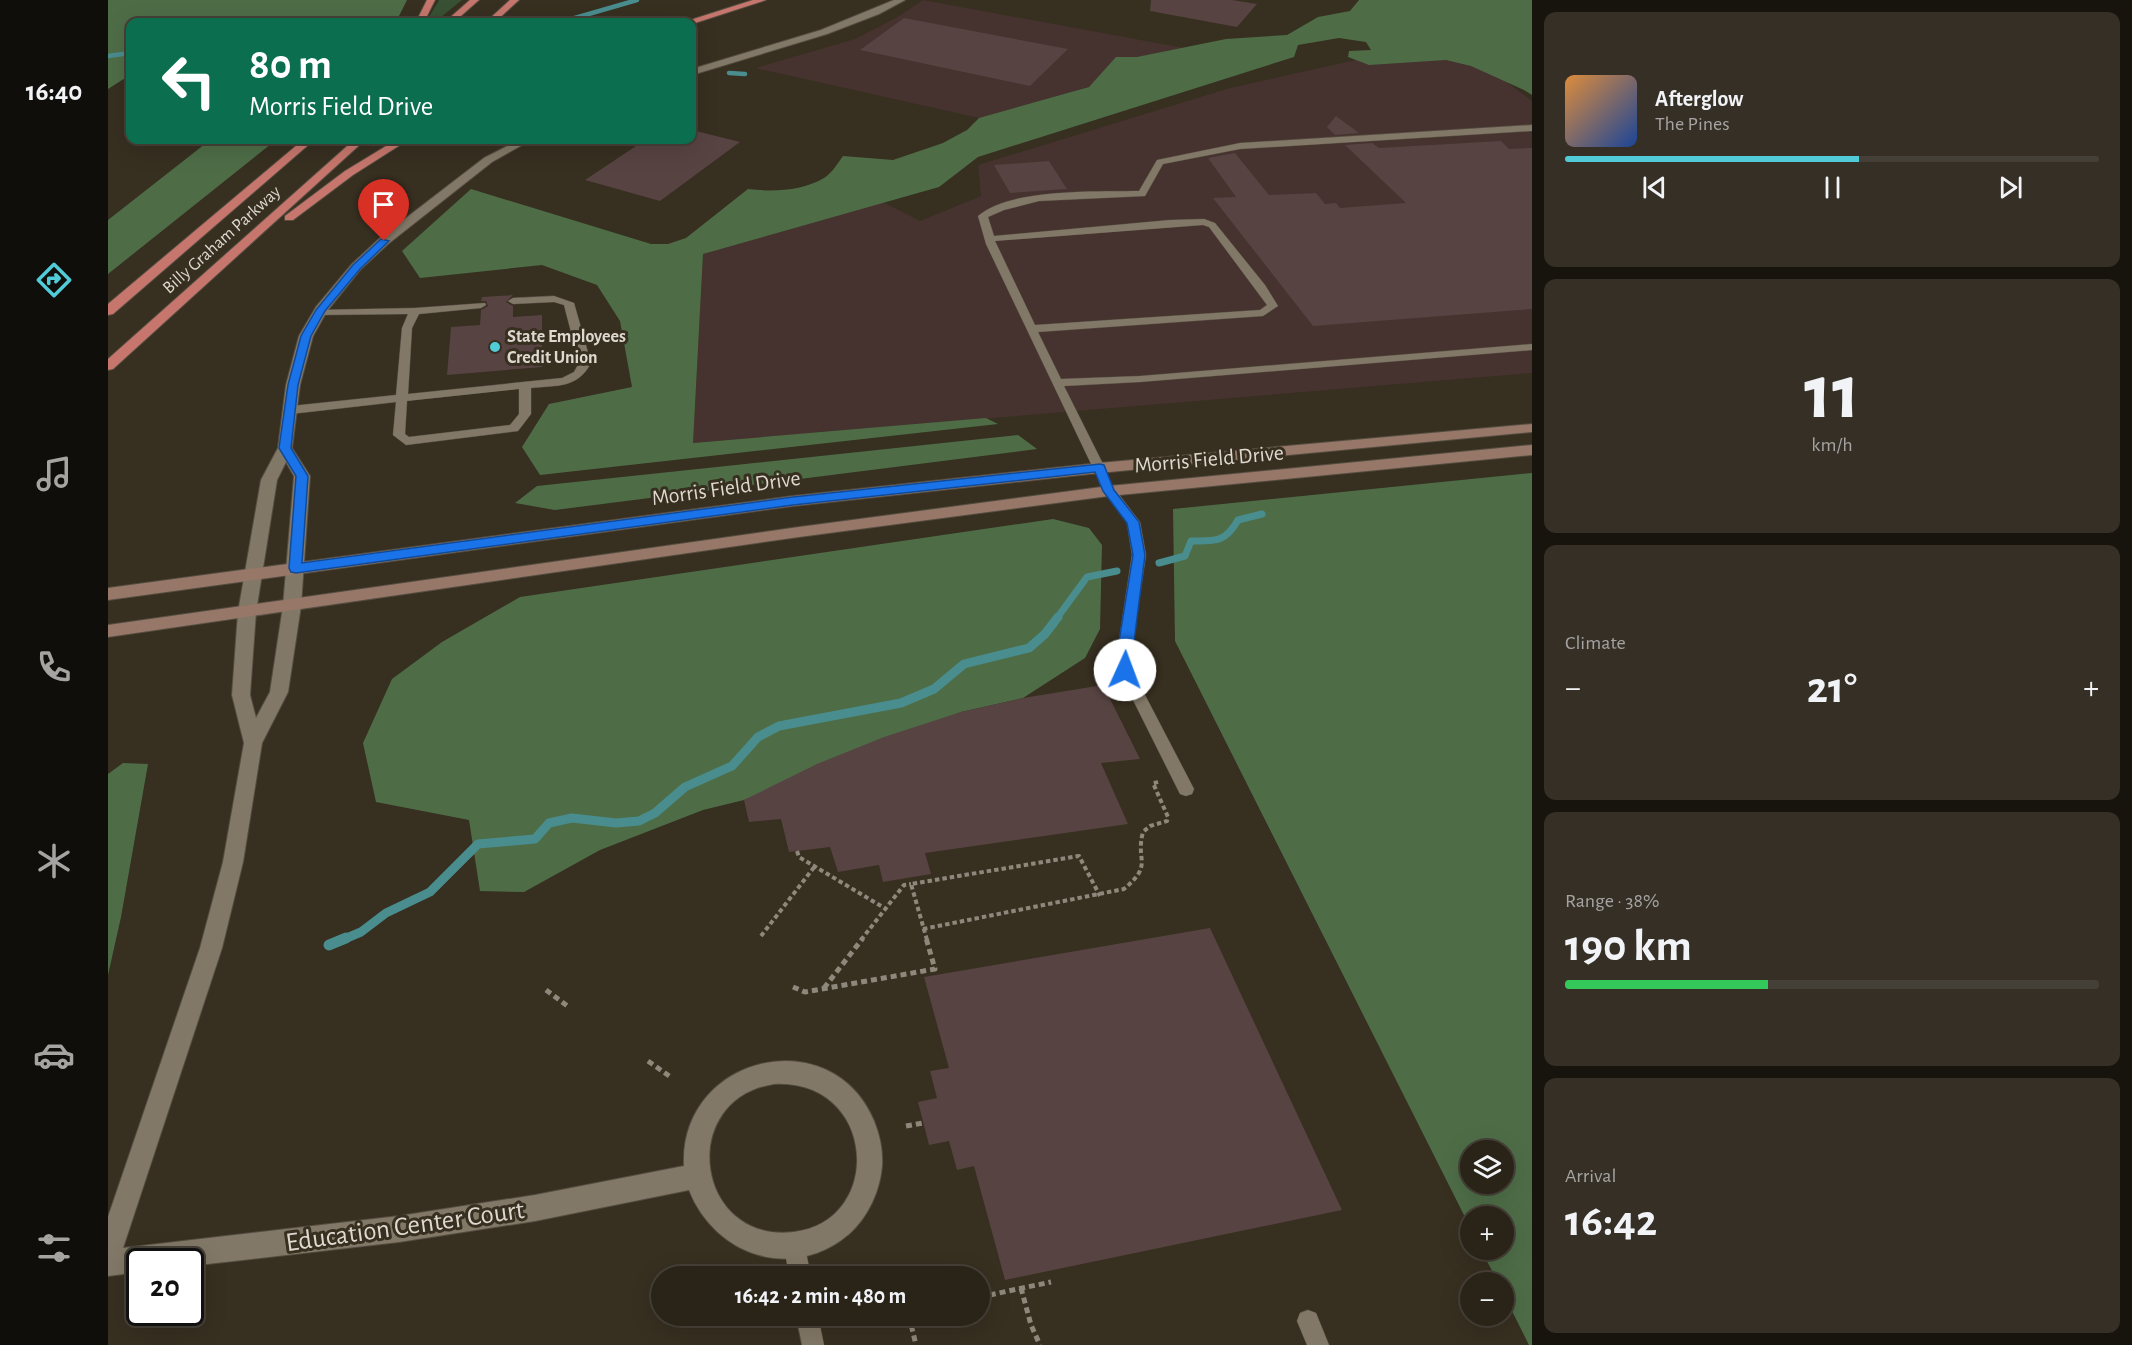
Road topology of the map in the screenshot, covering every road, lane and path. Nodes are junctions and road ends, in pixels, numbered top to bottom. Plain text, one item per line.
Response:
1 (431, 0) edge
2 (475, 0) edge
3 (515, 0) edge
4 (762, 0) edge
5 (901, 0) edge
6 (422, 18) edge
7 (454, 18) edge
8 (495, 18) edge
9 (696, 20) edge
10 (696, 71) edge
11 (1532, 128) edge
12 (304, 144) edge
13 (356, 144) edge
14 (396, 144) edge
15 (518, 144) edge
16 (989, 238) junction
17 (198, 285) junction
18 (513, 301) dead end
19 (481, 305) dead end
20 (108, 311) edge
21 (415, 311) junction
22 (320, 312) junction
23 (1031, 329) junction
24 (1532, 347) edge
25 (108, 366) edge
26 (1058, 383) junction
27 (525, 385) junction
28 (403, 398) junction
29 (291, 410) junction
30 (1532, 428) edge
31 (285, 448) junction
32 (1532, 450) edge
33 (1100, 468) junction
34 (1108, 491) junction
35 (296, 568) junction
36 (253, 574) junction
37 (108, 594) edge
38 (292, 606) junction
39 (247, 612) junction
40 (108, 631) edge
41 (253, 743) junction
42 (1153, 783) dead end
43 (1186, 789) dead end
44 (797, 851) dead end
45 (815, 866) junction
46 (911, 884) junction
47 (1100, 896) junction
48 (886, 909) junction
49 (923, 928) junction
50 (761, 936) dead end
51 (793, 987) dead end
52 (824, 989) junction
53 (546, 990) dead end
54 (570, 1008) dead end
55 (648, 1062) dead end
56 (672, 1077) dead end
57 (923, 1123) dead end
58 (906, 1126) dead end
59 (699, 1176) junction
60 (795, 1246) junction
61 (108, 1254) edge
62 (108, 1263) edge
63 (798, 1266) edge
64 (1051, 1282) dead end
65 (1021, 1288) junction
66 (990, 1295) edge
67 (1308, 1321) dead end
68 (809, 1326) edge
69 (911, 1326) edge
70 (813, 1345) edge
71 (916, 1345) edge
72 (1040, 1345) edge
73 (1318, 1345) edge

1 - 6 highway
2 - 7 highway
3 - 8 highway
4 - 9 highway
5 - 10 street
11 - 16 lane
12 - 20 highway, Billy Graham Parkway
13 - 17 highway, Billy Graham Parkway
14 - 17 highway
15 - 22 street
16 - 23 lane
16 - 23 lane
17 - 25 highway, Billy Graham Parkway
18 - 27 lane
19 - 21 lane
21 - 22 lane
21 - 28 lane
22 - 29 street
23 - 26 lane
24 - 26 lane
26 - 33 lane
27 - 28 lane
27 - 28 lane
28 - 29 lane
29 - 31 street
30 - 33 street, Morris Field Drive
31 - 35 street
31 - 36 street
32 - 34 street, Morris Field Drive
33 - 34 street
33 - 35 street, Morris Field Drive
34 - 38 street, Morris Field Drive
34 - 43 lane
35 - 36 street, Morris Field Drive
35 - 38 street
36 - 37 street, Morris Field Drive
36 - 39 street
38 - 39 street, Morris Field Drive
38 - 41 street
39 - 40 street, Morris Field Drive
39 - 41 street
41 - 61 street
42 - 47 path
44 - 45 path
45 - 48 path
45 - 50 path
46 - 47 path
46 - 48 path
46 - 49 path
47 - 49 path
48 - 52 path
49 - 52 path
51 - 52 path
53 - 54 path
55 - 56 path
57 - 58 path
59 - 60 street
59 - 60 street
59 - 62 street, Education Center Court
60 - 63 lane
64 - 65 path
65 - 66 path
65 - 72 path
67 - 73 lane
68 - 70 lane
69 - 71 path

